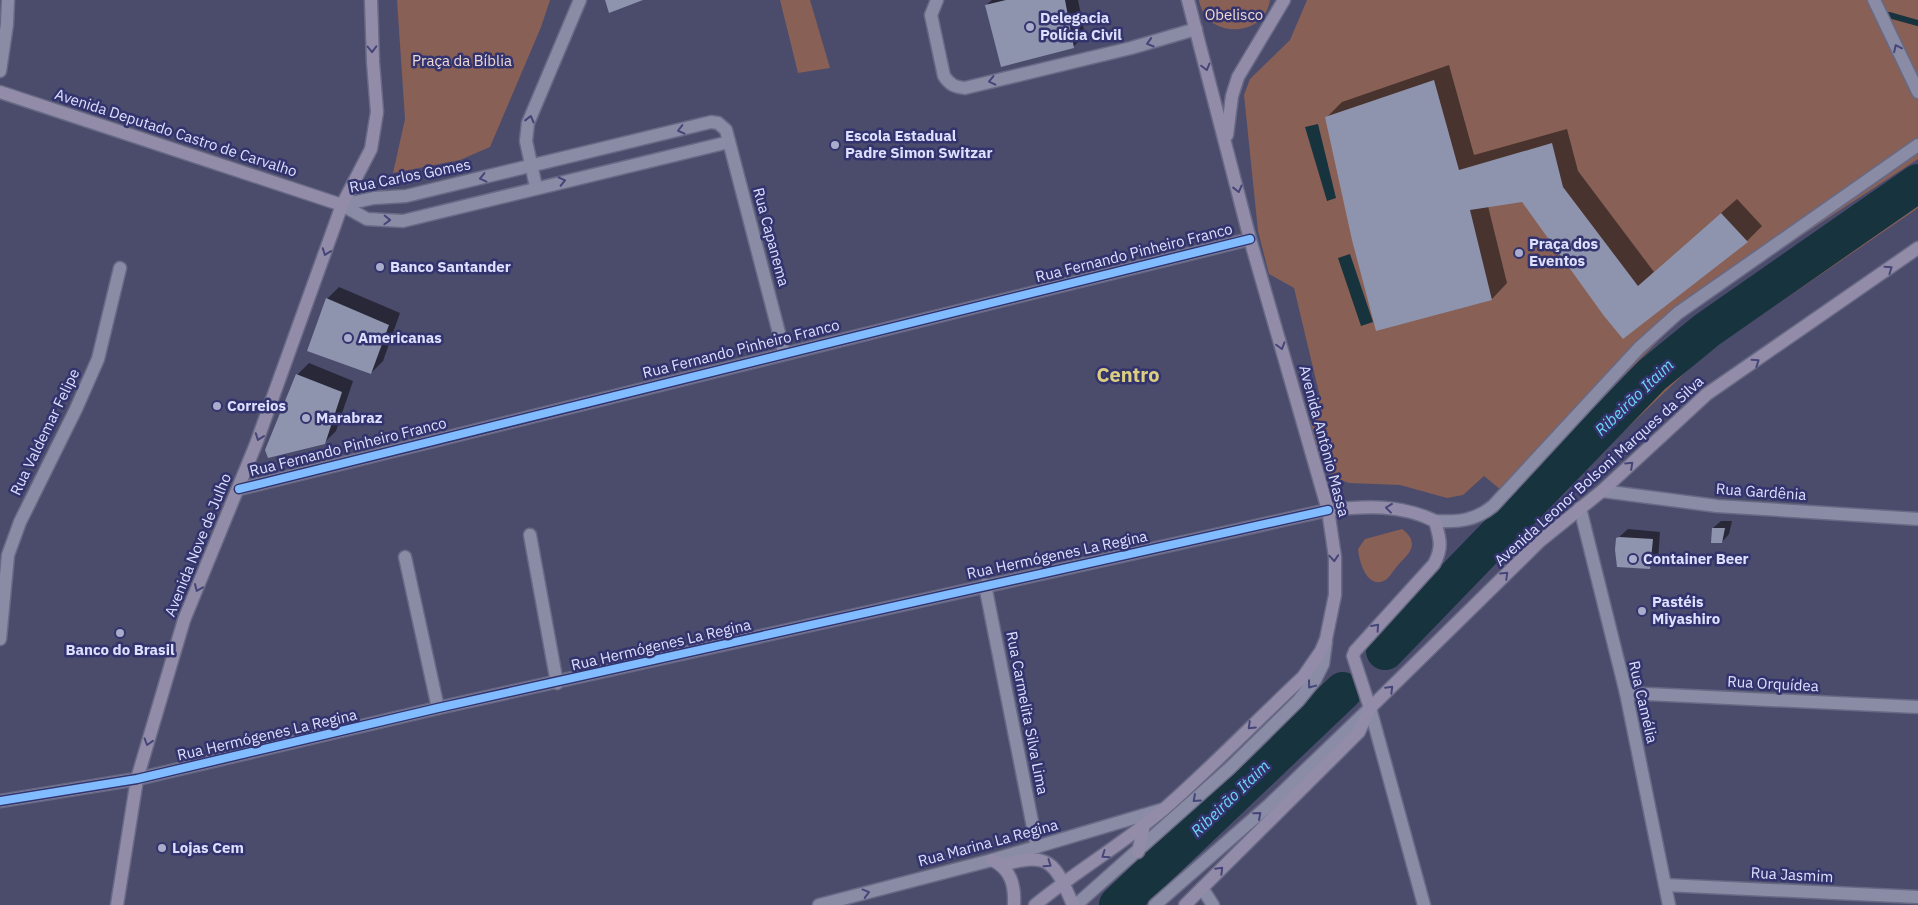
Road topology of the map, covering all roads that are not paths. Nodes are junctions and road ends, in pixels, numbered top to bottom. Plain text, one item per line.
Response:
1 (8, 0) edge
2 (371, 0) edge
3 (580, 0) edge
4 (937, 0) edge
5 (1284, 0) edge
6 (1874, 0) edge
7 (1189, 1) edge
8 (1196, 28) junction
9 (0, 71) edge
10 (0, 92) edge
11 (1918, 92) edge
12 (726, 130) joint
13 (729, 142) junction
14 (1226, 142) junction
15 (1918, 145) edge
16 (530, 167) junction
17 (536, 187) junction
18 (342, 205) junction
19 (1250, 238) junction
20 (1917, 247) edge
21 (120, 268) dead end
22 (784, 352) junction
23 (239, 489) junction
24 (1602, 490) junction
25 (1580, 508) junction
26 (1328, 510) junction
27 (1918, 519) edge
28 (1435, 521) junction
29 (530, 535) dead end
30 (404, 557) dead end
31 (985, 585) junction
32 (0, 639) edge
33 (1326, 639) junction
34 (557, 683) junction
35 (1626, 693) junction
36 (1918, 707) edge
37 (438, 708) junction
38 (1370, 708) junction
39 (137, 780) junction
40 (0, 801) edge
41 (1164, 808) junction
42 (1144, 826) junction
43 (1037, 847) junction
44 (1138, 852) junction
45 (998, 862) junction
46 (1063, 882) junction
47 (1665, 885) junction
48 (1202, 888) junction
49 (1918, 897) edge
50 (117, 905) edge
51 (819, 905) edge
52 (1014, 905) edge
53 (1035, 905) edge
54 (1074, 905) edge
55 (1155, 905) edge
56 (1185, 905) edge
57 (1213, 905) edge
58 (1424, 905) edge
59 (1669, 905) edge

1 - 9 street
2 -> 18 main road, Avenida Nove de Julho
16 -> 3 street
8 -> 4 street
5 - 14 main road, Avenida Antônio Massa
11 -> 6 street
7 - 8 main road, Avenida Antônio Massa
8 -> 14 main road, Avenida Antônio Massa
10 - 18 main road, Avenida Deputado Castro de Carvalho
12 - 13 street, Rua Capanema
12 -> 16 street, Rua Carlos Gomes
17 -> 13 street, Rua Carlos Gomes
13 - 22 street, Rua Capanema
14 -> 19 main road, Avenida Antônio Massa
15 - 28 street
16 - 17 street
16 -> 18 street, Rua Carlos Gomes
18 -> 17 street, Rua Carlos Gomes
18 -> 23 main road, Avenida Nove de Julho
19 - 22 street, Rua Fernando Pinheiro Franco
19 -> 26 main road, Avenida Antônio Massa
24 -> 20 main road, Avenida Leonor Bolsoni Marques da Silva
21 - 32 street, Rua Valdemar Felipe
22 - 23 street, Rua Fernando Pinheiro Franco
23 -> 39 main road, Avenida Nove de Julho
24 - 25 main road, Avenida Leonor Bolsoni Marques da Silva
24 - 27 street, Rua Gardênia
25 - 35 street, Rua Camélia
38 -> 25 main road, Avenida Leonor Bolsoni Marques da Silva
28 -> 26 main road
26 - 31 street, Rua Hermógenes La Regina
26 -> 33 main road, Avenida Antônio Massa
38 -> 28 main road
29 - 34 street
30 - 37 street
31 - 34 street, Rua Hermógenes La Regina
31 - 43 street, Rua Carmelita Silva Lima
33 -> 41 main road, Avenida Antônio Massa
33 -> 44 street
34 - 37 street, Rua Hermógenes La Regina
35 - 36 street, Rua Orquídea
35 - 47 street, Rua Camélia
37 - 39 street, Rua Hermógenes La Regina
48 -> 38 main road, Avenida Leonor Bolsoni Marques da Silva
55 -> 38 street, Avenida Leonor Bolsoni Marques da Silva
38 - 58 street
39 - 40 street, Rua Hermógenes La Regina
39 - 50 main road, Avenida Nove de Julho
41 - 42 main road
41 - 43 street, Rua Marina La Regina
42 - 44 main road
42 -> 46 main road
43 - 45 street, Rua Marina La Regina
44 - 54 street
45 -> 46 main road
51 -> 45 street, Rua Marina La Regina
45 - 52 main road
46 - 53 main road
46 - 54 main road
47 - 49 street, Rua Jasmim
47 - 59 street, Rua Camélia
48 - 56 main road, Avenida Leonor Bolsoni Marques da Silva
48 - 57 street

